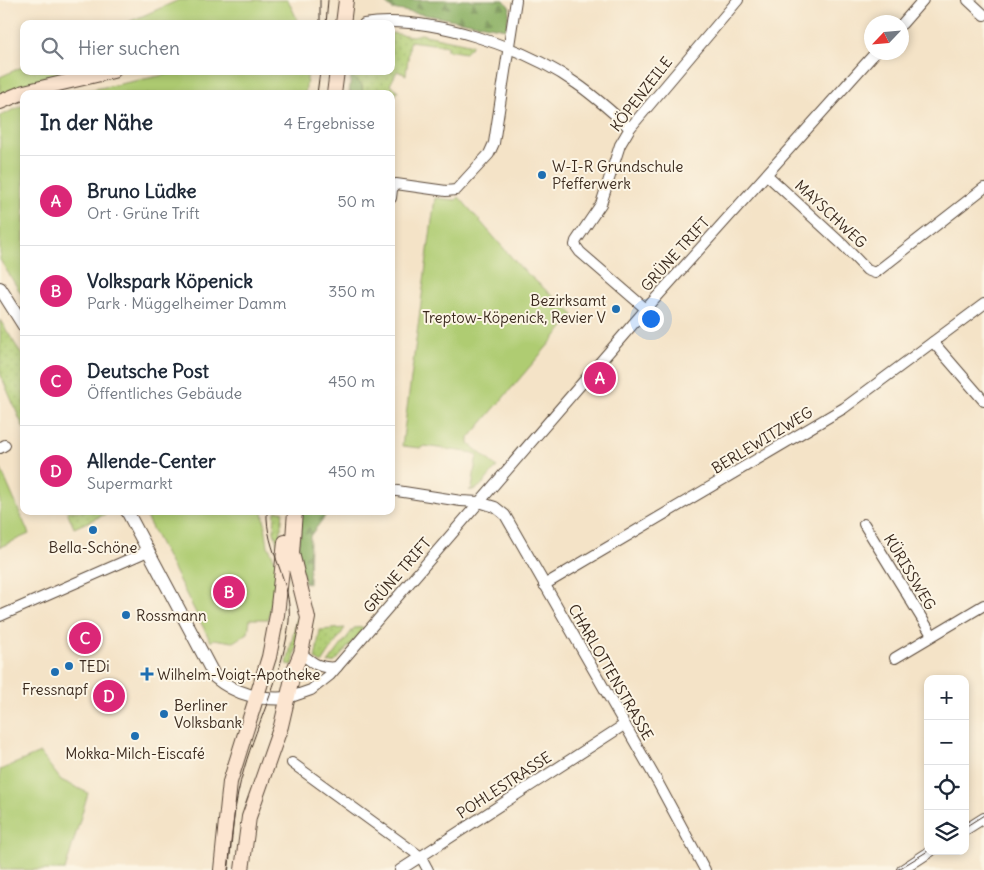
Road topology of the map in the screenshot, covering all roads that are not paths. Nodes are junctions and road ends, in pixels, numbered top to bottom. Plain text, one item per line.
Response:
1 (346, 0) edge
2 (738, 0) edge
3 (923, 0) edge
4 (968, 0) edge
5 (514, 1) edge
6 (984, 15) edge
7 (909, 16) edge
8 (344, 20) edge
9 (395, 23) edge
10 (509, 49) junction
11 (869, 60) edge
12 (96, 75) edge
13 (337, 75) edge
14 (32, 90) edge
15 (335, 90) edge
16 (20, 94) edge
17 (0, 102) edge
18 (630, 128) junction
19 (767, 175) junction
20 (395, 185) edge
21 (984, 188) edge
22 (0, 288) edge
23 (984, 304) edge
24 (646, 309) junction
25 (20, 320) edge
26 (933, 342) junction
27 (983, 398) edge
28 (395, 491) edge
29 (479, 502) junction
30 (129, 515) edge
31 (288, 515) edge
32 (296, 515) edge
33 (864, 524) dead end
34 (148, 551) junction
35 (544, 585) junction
36 (984, 605) edge
37 (0, 616) edge
38 (932, 635) junction
39 (301, 653) junction
40 (895, 658) dead end
41 (337, 667) junction
42 (256, 697) junction
43 (288, 698) junction
44 (624, 725) junction
45 (292, 763) dead end
46 (984, 818) edge
47 (969, 827) edge
48 (925, 855) edge
49 (421, 857) junction
50 (221, 870) edge
51 (242, 870) edge
52 (400, 870) edge
53 (428, 870) edge
54 (705, 870) edge
55 (902, 870) edge

1 - 8 main road
2 - 18 street, KÖPENZEILE
3 - 7 street
4 - 6 street
5 - 10 street
9 - 10 street
10 - 18 street
10 - 20 street
11 - 19 street, GRÜNE TRIFT
12 - 14 main road
13 - 15 main road
16 - 17 main road
18 - 24 street, KÖPENZEILE
19 - 21 street, MAYSCHWEG
19 - 24 street, GRÜNE TRIFT
22 - 25 street
23 - 26 street, BERLEWITZWEG
24 - 29 street, GRÜNE TRIFT
26 - 27 street
26 - 35 street, BERLEWITZWEG
28 - 29 street
29 - 35 street, CHARLOTTENSTRASSE
29 - 41 street, GRÜNE TRIFT
30 - 34 street
31 - 42 main road
32 - 39 main road
33 - 38 street, KÜRISSWEG
34 - 37 street
34 - 42 street
35 - 44 street, CHARLOTTENSTRASSE
36 - 38 street
38 - 40 street
39 - 41 street
39 - 43 main road
41 - 43 street, GRÜNE TRIFT
42 - 43 street
42 - 50 main road
43 - 51 main road
44 - 49 street, POHLESTRASSE
44 - 54 street, CHARLOTTENSTRASSE
45 - 49 street
46 - 47 street
48 - 55 street
49 - 52 street, POHLESTRASSE
49 - 53 street

